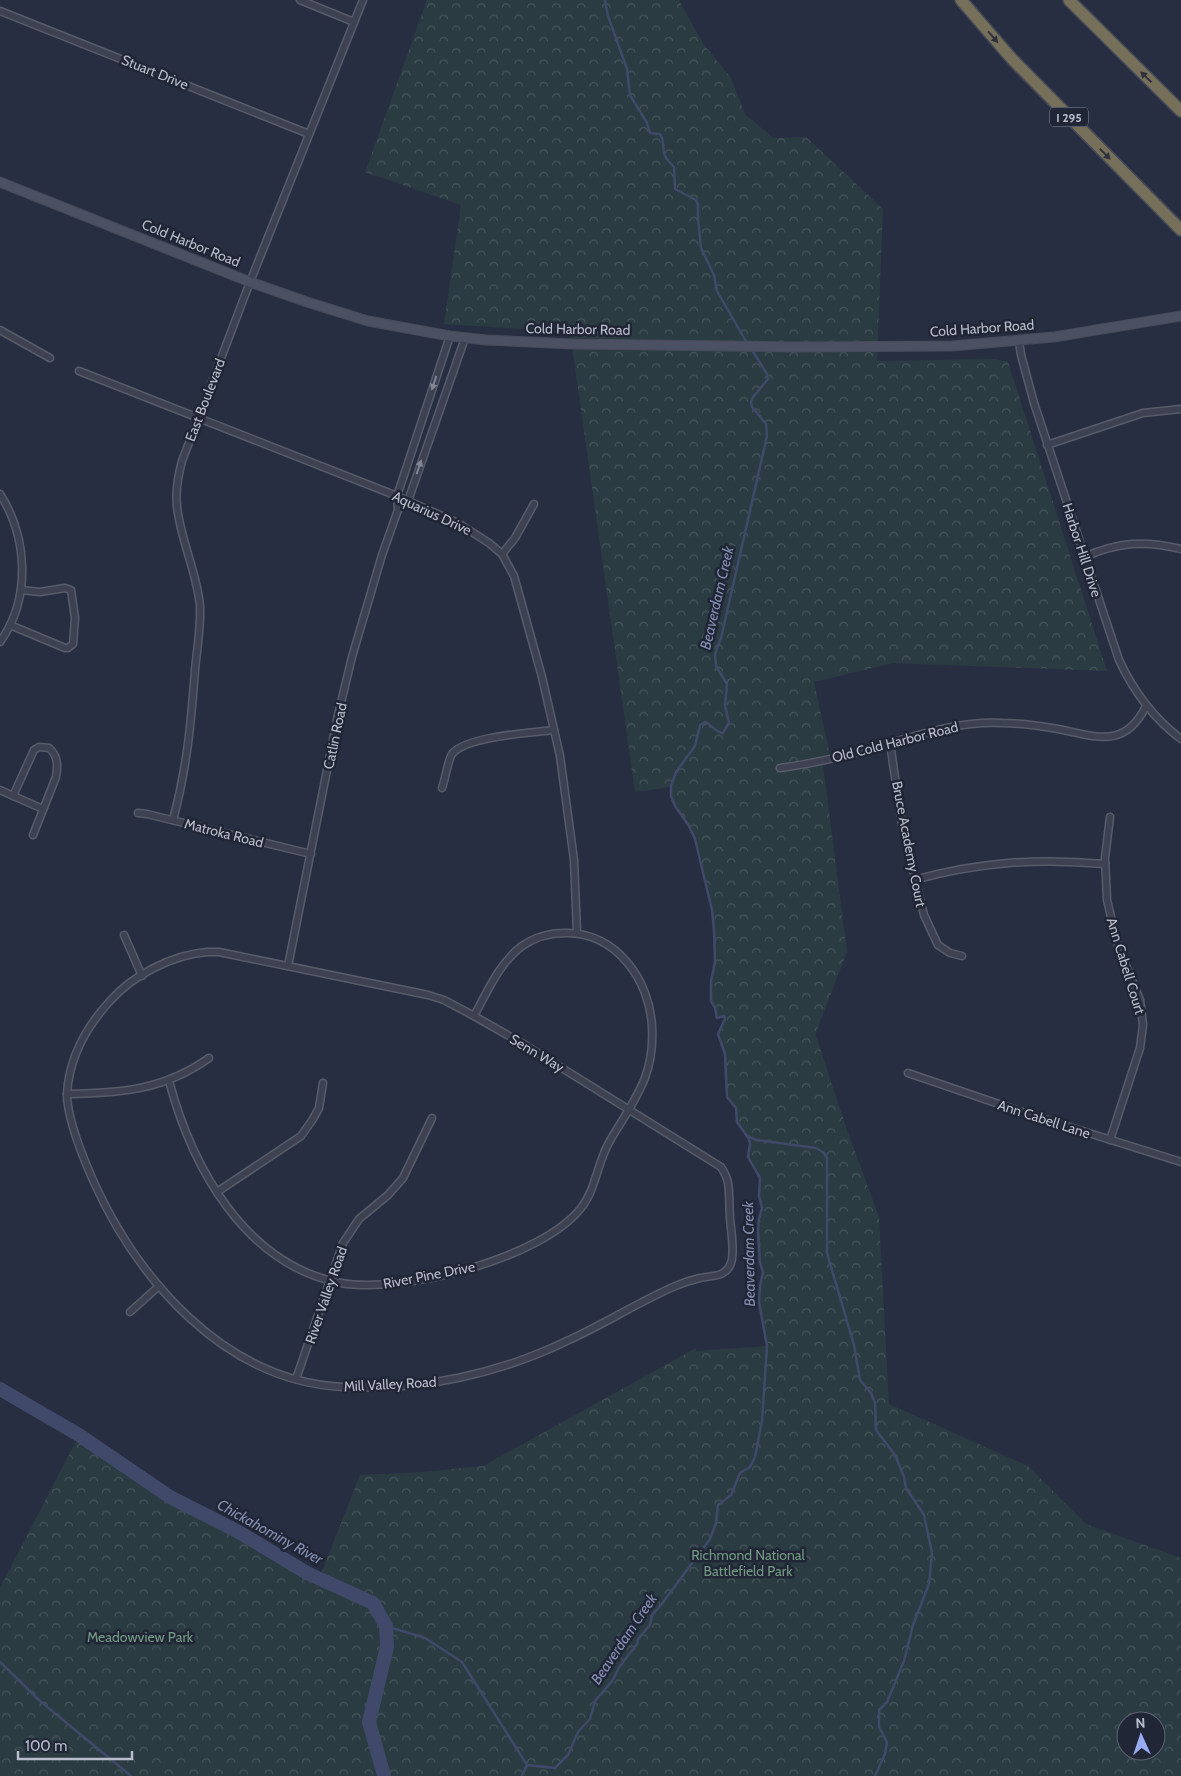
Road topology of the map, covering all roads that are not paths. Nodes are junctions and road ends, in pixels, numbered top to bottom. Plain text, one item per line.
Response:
1 (300, 0) edge
2 (363, 0) edge
3 (961, 0) edge
4 (1069, 0) edge
5 (0, 11) edge
6 (354, 22) junction
7 (1181, 111) edge
8 (309, 134) junction
9 (0, 182) edge
10 (1181, 230) edge
11 (250, 282) junction
12 (1181, 316) edge
13 (0, 330) edge
14 (450, 336) junction
15 (465, 338) junction
16 (1019, 341) junction
17 (50, 358) dead end
18 (79, 371) dead end
19 (1181, 410) edge
20 (198, 418) junction
21 (1047, 445) junction
22 (0, 494) edge
23 (397, 496) junction
24 (408, 501) junction
25 (534, 504) dead end
26 (398, 510) junction
27 (1181, 549) edge
28 (502, 554) junction
29 (1084, 557) junction
30 (21, 590) junction
31 (10, 625) junction
32 (0, 642) edge
33 (1146, 706) junction
34 (554, 730) junction
35 (1181, 739) edge
36 (890, 743) junction
37 (780, 768) dead end
38 (442, 788) dead end
39 (0, 790) edge
40 (13, 796) junction
41 (43, 809) junction
42 (138, 813) dead end
43 (1110, 818) dead end
44 (173, 820) junction
45 (33, 835) dead end
46 (310, 854) junction
47 (1105, 864) junction
48 (914, 880) junction
49 (577, 933) junction
50 (124, 934) dead end
51 (962, 956) dead end
52 (288, 966) junction
53 (142, 976) junction
54 (474, 1016) junction
55 (210, 1058) dead end
56 (908, 1073) dead end
57 (169, 1081) junction
58 (323, 1083) dead end
59 (68, 1094) junction
60 (629, 1110) junction
61 (432, 1118) dead end
62 (1110, 1140) junction
63 (1181, 1162) edge
64 (216, 1192) junction
65 (730, 1215) joint
66 (330, 1280) junction
67 (159, 1286) junction
68 (130, 1312) dead end
69 (296, 1380) junction

1 - 6 street
2 - 6 street, East Boulevard
3 -> 10 highway, I 295
7 -> 4 highway
5 - 8 street, Stuart Drive
6 - 8 street, East Boulevard
8 - 11 street, East Boulevard
9 - 11 main road, Cold Harbor Road
11 - 14 main road, Cold Harbor Road
11 - 20 street, East Boulevard
12 - 16 main road, Cold Harbor Road
13 - 17 street
14 - 15 main road, Cold Harbor Road
14 -> 23 street, Catlin Road
15 - 16 main road, Cold Harbor Road
24 -> 15 street, Catlin Road
16 - 21 street, Harbor Hill Drive
18 - 20 street, Aquarius Drive
19 - 21 street
20 - 23 street, Aquarius Drive
20 - 44 street, East Boulevard
21 - 29 street, Harbor Hill Drive
22 - 30 street
23 - 24 street, Aquarius Drive
23 - 26 street, Catlin Road
24 - 26 street, Catlin Road
24 - 28 street, Aquarius Drive
25 - 28 street
26 - 46 street, Catlin Road
27 - 29 street
28 - 34 street, Aquarius Drive
29 - 33 street, Harbor Hill Drive
30 - 31 street
30 - 31 street
31 - 32 street
33 - 35 street, Harbor Hill Drive
33 - 36 street, Old Cold Harbor Road
34 - 38 street
34 - 49 street, Aquarius Drive
36 - 37 street, Old Cold Harbor Road
36 - 48 street, Bruce Academy Court
39 - 40 street
40 - 41 street
40 - 41 street
41 - 45 street
42 - 44 street, Matroka Road
43 - 47 street, Ann Cabell Court
44 - 46 street, Matroka Road
46 - 52 street, Catlin Road
47 - 48 street
47 - 62 street, Ann Cabell Court
48 - 51 street, Bruce Academy Court
49 - 54 street, River Pine Drive
49 - 60 street, River Pine Drive
50 - 53 street
52 - 53 street, Mill Valley Road
52 - 54 street, Senn Way
53 - 59 street, Mill Valley Road
54 - 60 street, Senn Way
55 - 57 street
56 - 62 street, Ann Cabell Lane
57 - 59 street
57 - 64 street, River Pine Drive
58 - 64 street
59 - 67 street, Mill Valley Road
60 - 65 street, Senn Way
60 - 66 street, River Pine Drive
61 - 66 street, River Valley Road
62 - 63 street, Ann Cabell Lane
64 - 66 street, River Pine Drive
65 - 69 street, Mill Valley Road
66 - 69 street, River Valley Road
67 - 68 street
67 - 69 street, Mill Valley Road

